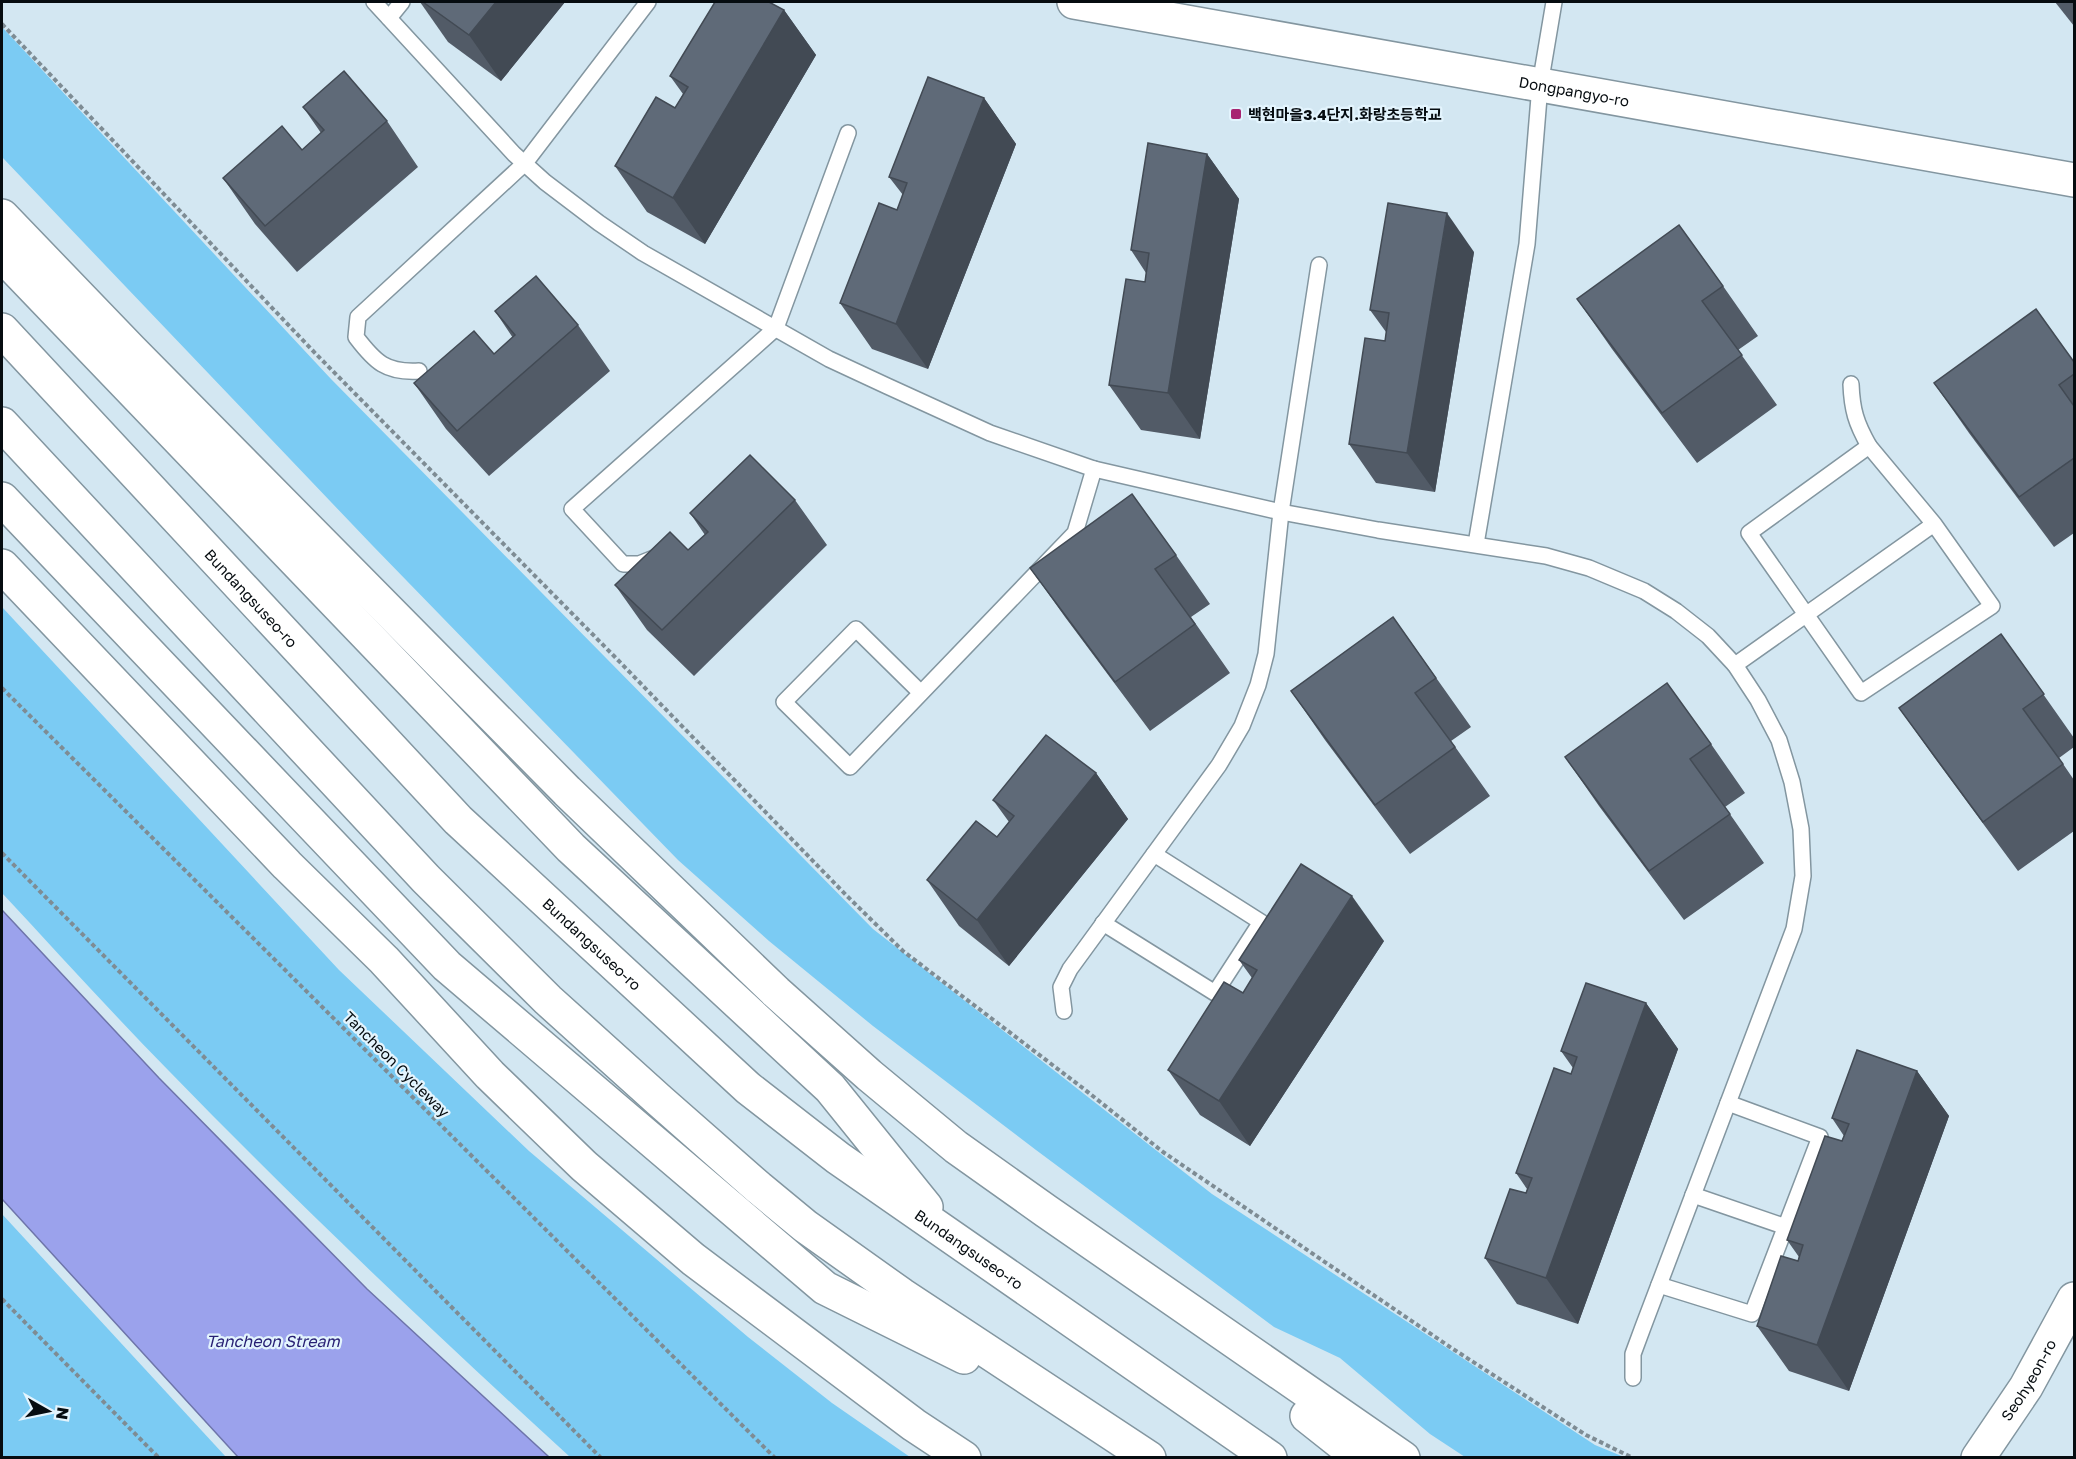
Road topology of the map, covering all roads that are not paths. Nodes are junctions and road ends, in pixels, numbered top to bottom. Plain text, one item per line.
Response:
1 (374, 2) edge
2 (402, 2) edge
3 (648, 2) edge
4 (1074, 2) edge
5 (1554, 2) edge
6 (389, 18) junction
7 (1540, 85) junction
8 (848, 133) dead end
9 (525, 163) junction
10 (2074, 180) edge
11 (2, 216) edge
12 (2, 255) edge
13 (1319, 265) dead end
14 (776, 328) junction
15 (2, 330) edge
16 (419, 371) dead end
17 (1851, 384) dead end
18 (2, 424) edge
19 (1869, 446) junction
20 (1094, 469) junction
21 (2, 499) edge
22 (1281, 512) junction
23 (1934, 524) junction
24 (1476, 544) junction
25 (656, 557) edge
26 (2, 566) edge
27 (1806, 615) junction
28 (1735, 665) junction
29 (921, 693) junction
30 (1154, 854) junction
31 (1104, 922) junction
32 (1064, 1011) dead end
33 (1728, 1103) junction
34 (1693, 1195) junction
35 (1786, 1227) junction
36 (949, 1236) junction
37 (1659, 1285) junction
38 (2074, 1299) edge
39 (1191, 1310) junction
40 (1633, 1378) dead end
41 (1096, 1422) junction
42 (964, 1458) edge
43 (1149, 1458) edge
44 (1270, 1458) edge
45 (1360, 1458) edge
46 (1403, 1458) edge
47 (1978, 1458) edge

1 - 6 lane
2 - 6 lane
3 - 9 lane
4 - 7 main road, Dongpangyo-ro
5 - 7 lane
6 - 9 lane
7 - 10 main road, Dongpangyo-ro
7 - 24 lane
8 - 14 lane
9 - 14 lane
9 - 16 lane
11 - 39 main road
12 - 36 main road
13 - 22 lane
14 - 20 lane
14 - 25 lane
15 - 36 main road, Bundangsuseo-ro
17 - 19 lane
18 - 41 main road
19 - 23 lane
19 - 27 lane
20 - 22 lane
20 - 29 lane
21 - 41 main road
22 - 24 lane
22 - 30 lane
23 - 27 lane
23 - 27 lane
24 - 28 lane
26 - 42 main road
27 - 28 lane
28 - 33 lane
29 - 29 lane
30 - 31 lane
30 - 31 lane
31 - 32 lane
33 - 34 lane
33 - 35 lane
34 - 35 lane
34 - 37 lane
35 - 37 lane
36 - 44 main road, Bundangsuseo-ro
37 - 40 lane
38 - 47 main road, Seohyeon-ro
39 - 45 main road
39 - 46 main road
41 - 43 main road

